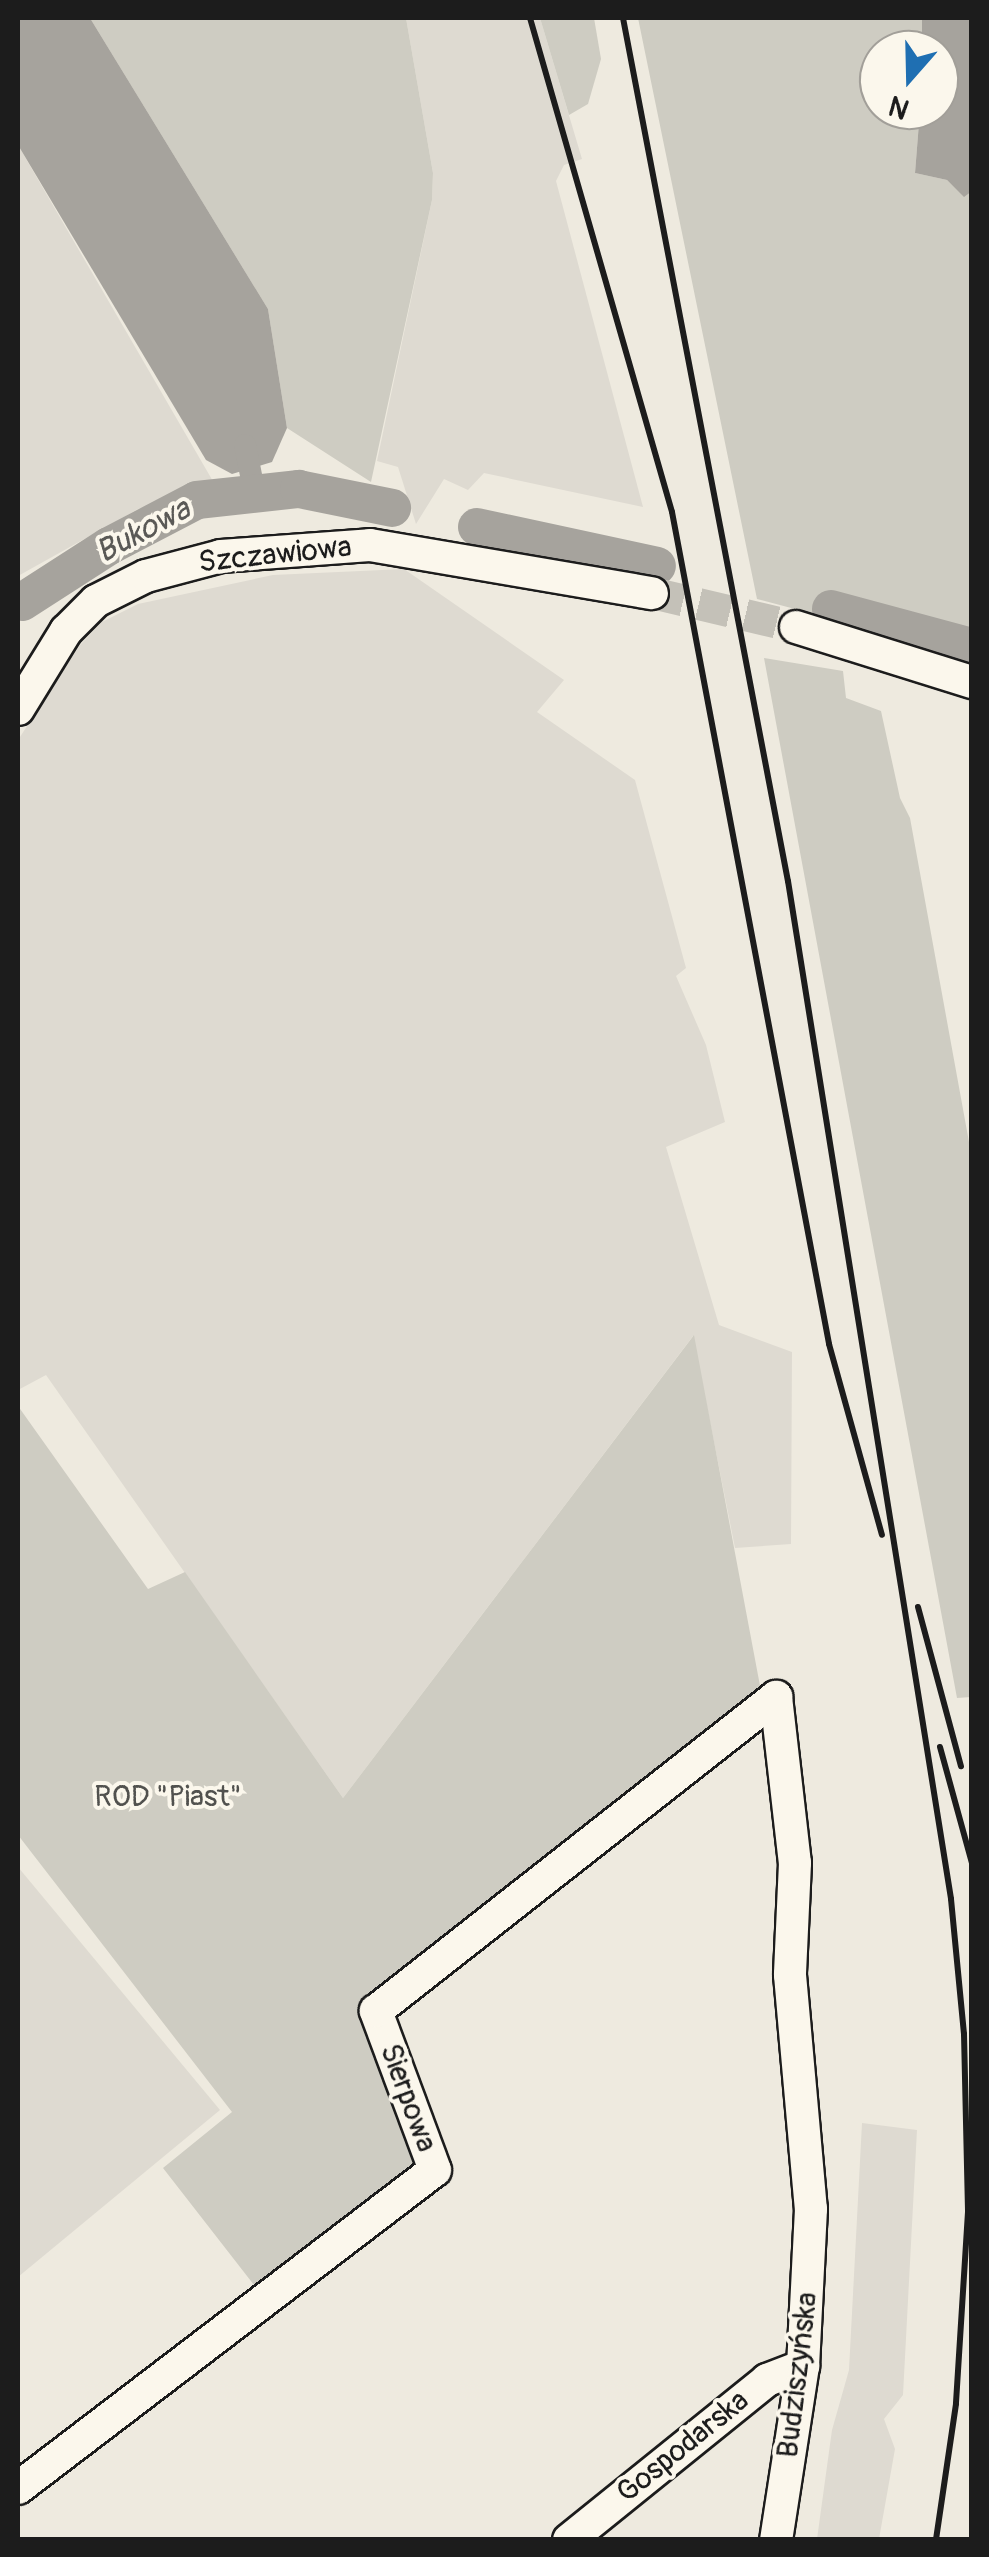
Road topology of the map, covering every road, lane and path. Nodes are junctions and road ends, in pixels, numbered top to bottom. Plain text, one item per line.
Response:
1 (652, 593) tunnel mouth
2 (796, 627) tunnel mouth
3 (972, 682) edge
4 (18, 709) edge
5 (776, 1697) joint
6 (803, 2366) junction
7 (18, 2488) edge
8 (569, 2540) edge
9 (776, 2540) edge

1 - 4 street, Szczawiowa
2 - 3 street
5 - 6 street, Budziszyńska
5 - 7 street, Sierpowa
6 - 8 street, Gospodarska
6 - 9 street, Budziszyńska

